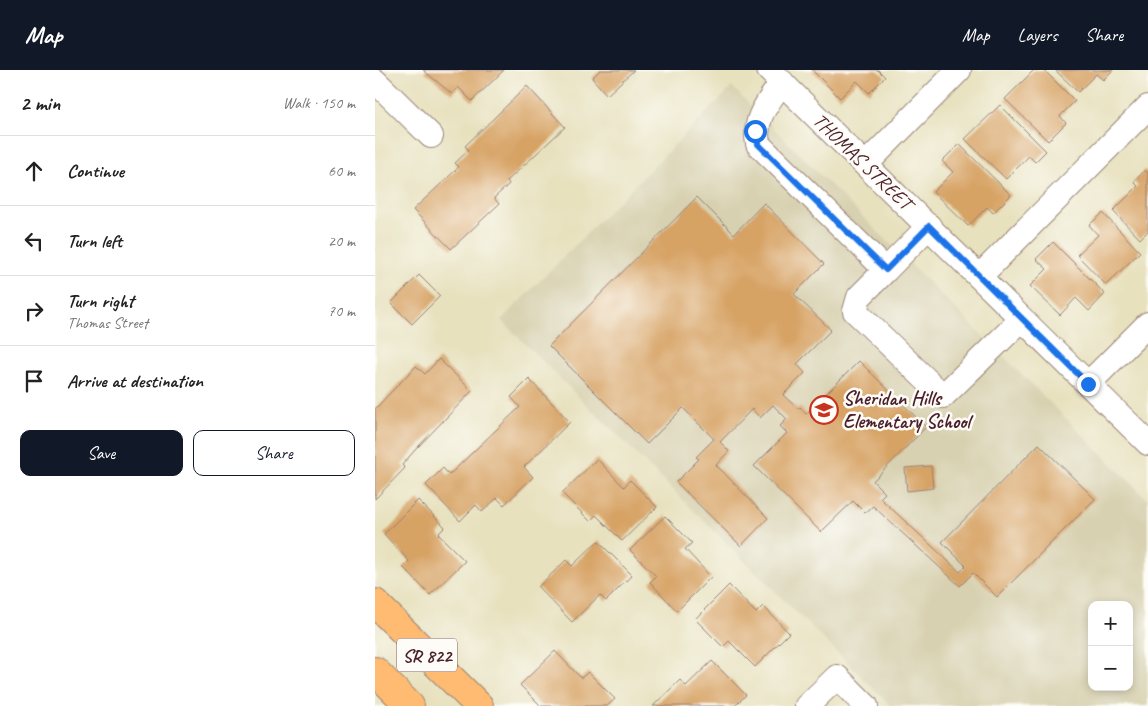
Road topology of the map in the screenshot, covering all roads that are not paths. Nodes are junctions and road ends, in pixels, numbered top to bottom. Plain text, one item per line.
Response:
1 (959, 70) edge
2 (775, 76) edge
3 (375, 81) edge
4 (1148, 107) edge
5 (431, 136) dead end
6 (866, 164) junction
7 (929, 226) junction
8 (886, 270) junction
9 (979, 276) junction
10 (1022, 319) junction
11 (1148, 324) edge
12 (1088, 384) junction
13 (1148, 443) edge
14 (375, 603) edge
15 (375, 671) edge
16 (410, 706) edge
17 (479, 706) edge
18 (807, 706) edge
19 (866, 706) edge

1 - 6 street
2 - 6 street, THOMAS STREET
2 - 8 street
3 - 5 street
4 - 9 street
6 - 7 street, THOMAS STREET
7 - 8 street
7 - 9 street, THOMAS STREET
8 - 10 street
9 - 10 street, THOMAS STREET
10 - 12 street, THOMAS STREET
11 - 12 street
12 - 13 street, THOMAS STREET
14 - 17 main road, SR 822
15 - 16 main road, SR 822
18 - 19 street

